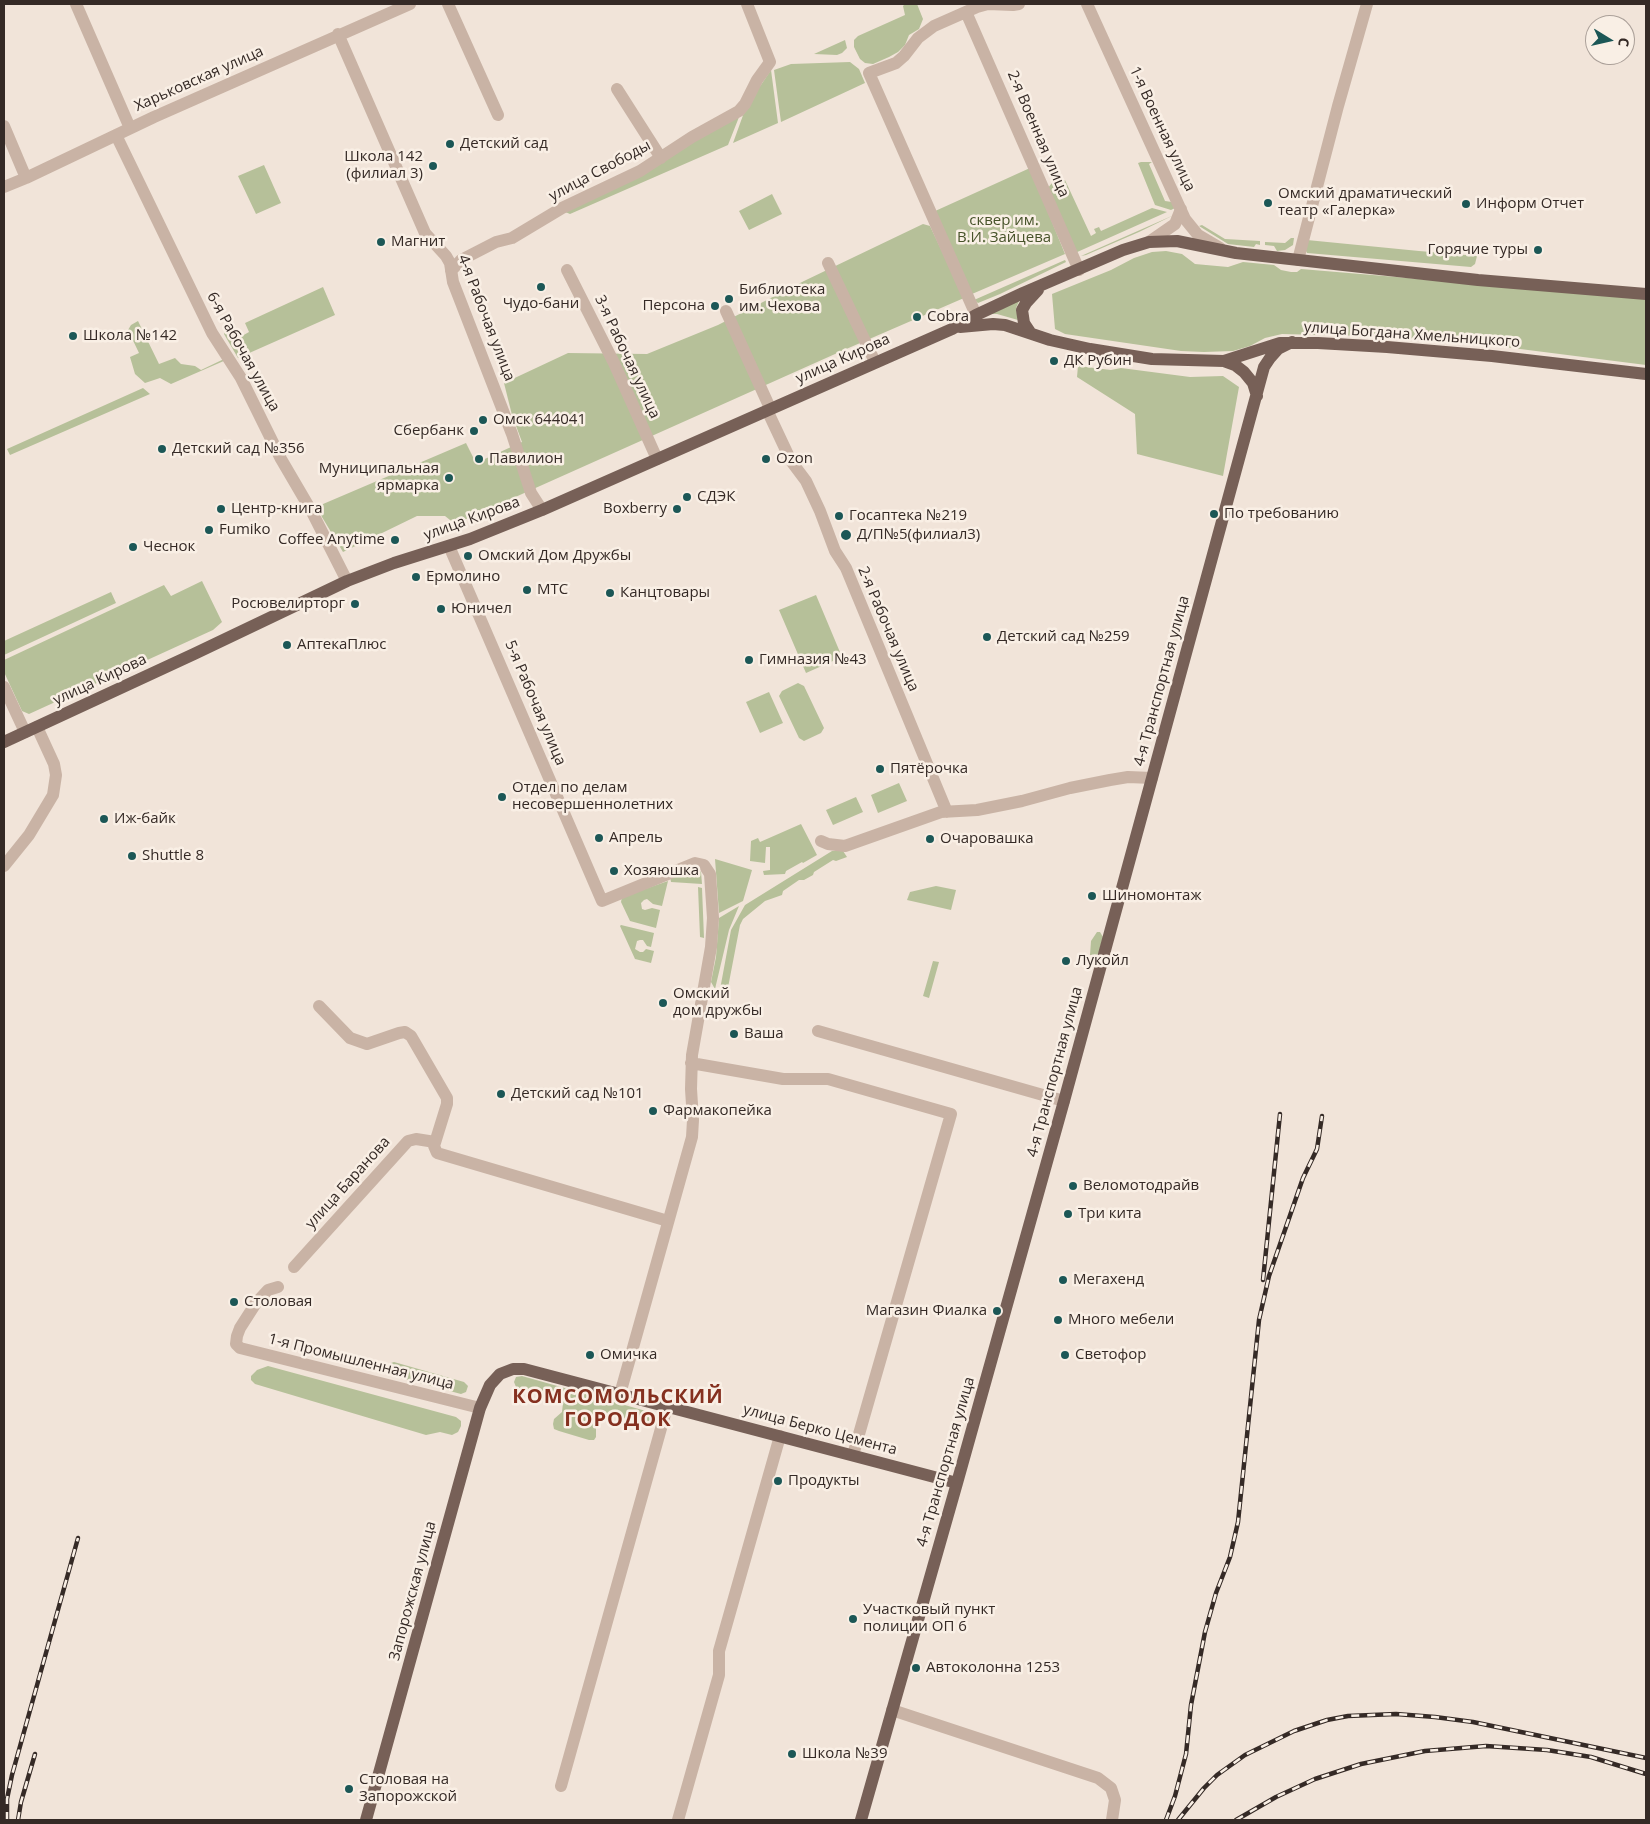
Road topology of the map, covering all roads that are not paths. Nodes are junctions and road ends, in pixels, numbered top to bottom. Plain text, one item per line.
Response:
1 (76, 4) edge
2 (410, 4) edge
3 (448, 4) edge
4 (747, 4) edge
5 (1019, 4) edge
6 (1087, 4) edge
7 (1367, 4) edge
8 (966, 12) junction
9 (338, 34) junction
10 (617, 89) dead end
11 (498, 115) dead end
12 (4, 126) edge
13 (130, 128) junction
14 (116, 135) junction
15 (661, 158) junction
16 (26, 178) junction
17 (4, 187) edge
18 (1181, 209) junction
19 (1149, 242) junction
20 (1226, 251) junction
21 (1298, 260) junction
22 (828, 263) dead end
23 (567, 270) dead end
24 (1079, 270) junction
25 (451, 271) junction
26 (1040, 286) junction
27 (1646, 294) edge
28 (726, 311) dead end
29 (976, 315) junction
30 (953, 328) junction
31 (1030, 332) junction
32 (1292, 342) junction
33 (1224, 361) junction
34 (875, 362) junction
35 (1646, 374) edge
36 (1257, 396) junction
37 (769, 409) junction
38 (657, 459) junction
39 (542, 510) junction
40 (449, 546) junction
41 (347, 581) junction
42 (4, 687) edge
43 (37, 727) junction
44 (25, 732) junction
45 (4, 742) edge
46 (1152, 778) junction
47 (947, 812) junction
48 (821, 841) dead end
49 (4, 866) edge
50 (318, 1006) dead end
51 (818, 1031) dead end
52 (691, 1063) junction
53 (1064, 1101) junction
54 (435, 1142) junction
55 (668, 1221) junction
56 (294, 1267) dead end
57 (278, 1287) dead end
58 (500, 1374) joint
59 (620, 1394) junction
60 (667, 1407) junction
61 (480, 1408) junction
62 (780, 1436) junction
63 (853, 1455) junction
64 (958, 1483) junction
65 (892, 1710) junction
66 (561, 1786) dead end
67 (366, 1820) edge
68 (678, 1820) edge
69 (861, 1820) edge
70 (1112, 1820) edge

1 - 13 street
2 - 9 street, Харьковская улица
3 - 11 street
4 - 15 street, улица Свободы
5 - 8 street
6 - 18 street, 1-я Военная улица
7 - 21 street
8 - 24 street, 2-я Военная улица
8 - 29 street
9 - 13 street, Харьковская улица
9 - 25 street, 4-я Рабочая улица
10 - 15 street
12 - 16 street
13 - 14 street, Харьковская улица
14 - 16 street, Харьковская улица
14 - 41 street, 6-я Рабочая улица
15 - 25 street, улица Свободы
16 - 17 street, Харьковская улица
18 - 19 street
18 - 20 street, 1-я Военная улица
19 - 20 main road
19 - 24 main road
20 - 21 main road
21 - 27 main road
22 - 34 street
23 - 38 street, 3-я Рабочая улица
24 - 26 main road
25 - 39 street, 4-я Рабочая улица
26 - 29 main road, улица Кирова
26 - 31 main road
28 - 37 street, 2-я Рабочая улица
29 - 30 main road, улица Кирова
30 - 31 main road, улица Кирова
30 - 34 main road, улица Кирова
31 - 33 main road, улица Богдана Хмельницкого
32 - 33 main road, улица Богдана Хмельницкого
32 - 35 main road, улица Богдана Хмельницкого
32 - 36 main road, 4-я Транспортная улица
33 - 36 main road
34 - 37 main road, улица Кирова
36 - 46 main road, 4-я Транспортная улица
37 - 38 main road, улица Кирова
37 - 47 street, 2-я Рабочая улица
38 - 39 main road, улица Кирова
39 - 40 main road, улица Кирова
40 - 41 main road, улица Кирова
40 - 52 street, 5-я Рабочая улица
41 - 43 main road, улица Кирова
42 - 44 street
43 - 44 main road, улица Кирова
43 - 49 street
44 - 45 main road, улица Кирова
46 - 47 street
46 - 53 main road, 4-я Транспортная улица
47 - 48 street
50 - 54 street
51 - 53 street
52 - 55 street
52 - 63 street
53 - 64 main road, 4-я Транспортная улица
54 - 55 street
54 - 56 street, улица Баранова
55 - 59 street
57 - 61 street, 1-я Промышленная улица
58 - 59 main road, улица Берко Цемента
58 - 61 main road, Запорожская улица
59 - 60 main road, улица Берко Цемента
60 - 62 main road, улица Берко Цемента
60 - 66 street
61 - 67 main road, Запорожская улица
62 - 63 main road, улица Берко Цемента
62 - 68 street
63 - 64 main road, улица Берко Цемента
64 - 65 main road, 4-я Транспортная улица
65 - 69 main road, 4-я Транспортная улица
65 - 70 street

